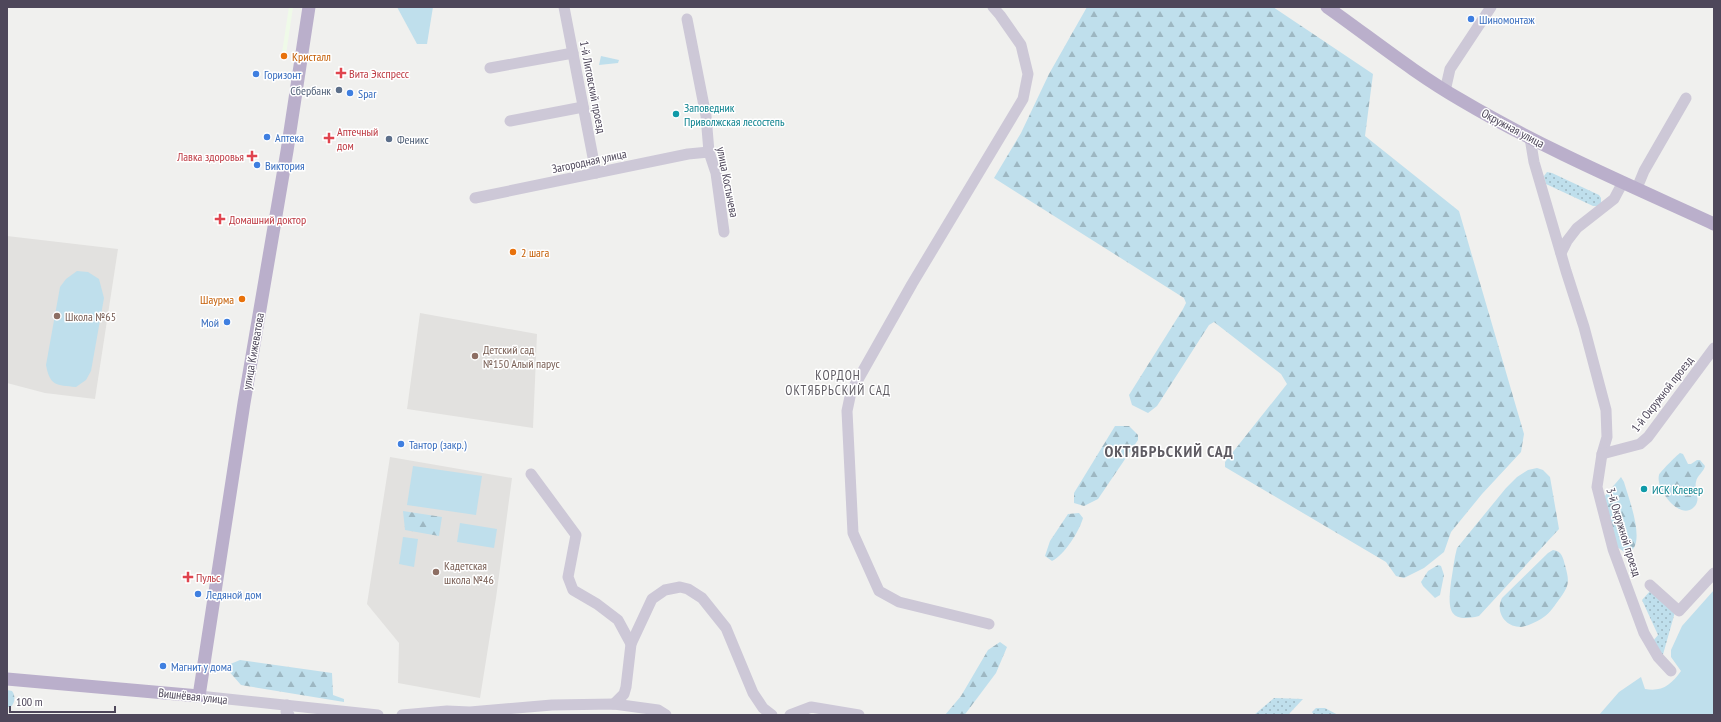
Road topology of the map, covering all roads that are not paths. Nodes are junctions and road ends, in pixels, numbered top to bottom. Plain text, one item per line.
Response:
1 (309, 7) edge
2 (564, 7) edge
3 (993, 7) edge
4 (1327, 7) edge
5 (1491, 7) edge
6 (687, 19) dead end
7 (573, 53) junction
8 (490, 68) dead end
9 (1445, 90) junction
10 (1686, 98) dead end
11 (583, 107) junction
12 (510, 121) dead end
13 (1530, 138) junction
14 (709, 152) junction
15 (596, 173) junction
16 (1623, 182) junction
17 (1637, 188) junction
18 (476, 198) dead end
19 (1552, 221) junction
20 (1714, 224) edge
21 (1577, 228) junction
22 (724, 232) dead end
23 (1561, 253) junction
24 (1714, 348) edge
25 (1602, 454) junction
26 (531, 474) dead end
27 (1714, 573) edge
28 (1650, 585) dead end
29 (989, 624) dead end
30 (631, 644) junction
31 (1671, 671) dead end
32 (7, 679) edge
33 (199, 696) junction
34 (614, 704) junction
35 (288, 710) edge
36 (378, 715) edge
37 (402, 715) edge
38 (666, 715) edge
39 (772, 715) edge
40 (790, 715) edge
41 (859, 715) edge

1 - 33 main road, улица Кижеватова
2 - 7 street, 1-й Литовский проезд
3 - 29 street
4 - 9 main road, Окружная улица
5 - 9 street
6 - 14 street, улица Костычева
7 - 8 street
7 - 11 street, 1-й Литовский проезд
9 - 13 main road, Окружная улица
10 - 17 street
11 - 12 street
11 - 15 street, 1-й Литовский проезд
13 - 16 main road, Окружная улица
13 - 19 street, 3-й Окружной проезд
14 - 15 street, Загородная улица
14 - 22 street, улица Костычева
15 - 18 street, Загородная улица
16 - 17 main road, Окружная улица
16 - 21 street
17 - 20 main road, Окружная улица
19 - 21 street
19 - 23 street, 3-й Окружной проезд
21 - 23 street
23 - 25 street, 3-й Окружной проезд
24 - 25 street, 1-й Окружной проезд
25 - 31 street, 3-й Окружной проезд
26 - 30 street
27 - 28 street
30 - 34 street
30 - 39 street
32 - 33 main road, Вишнёвая улица
33 - 35 street, Вишнёвая улица
34 - 37 street
34 - 38 street
35 - 36 street, Вишнёвая улица
40 - 41 street

